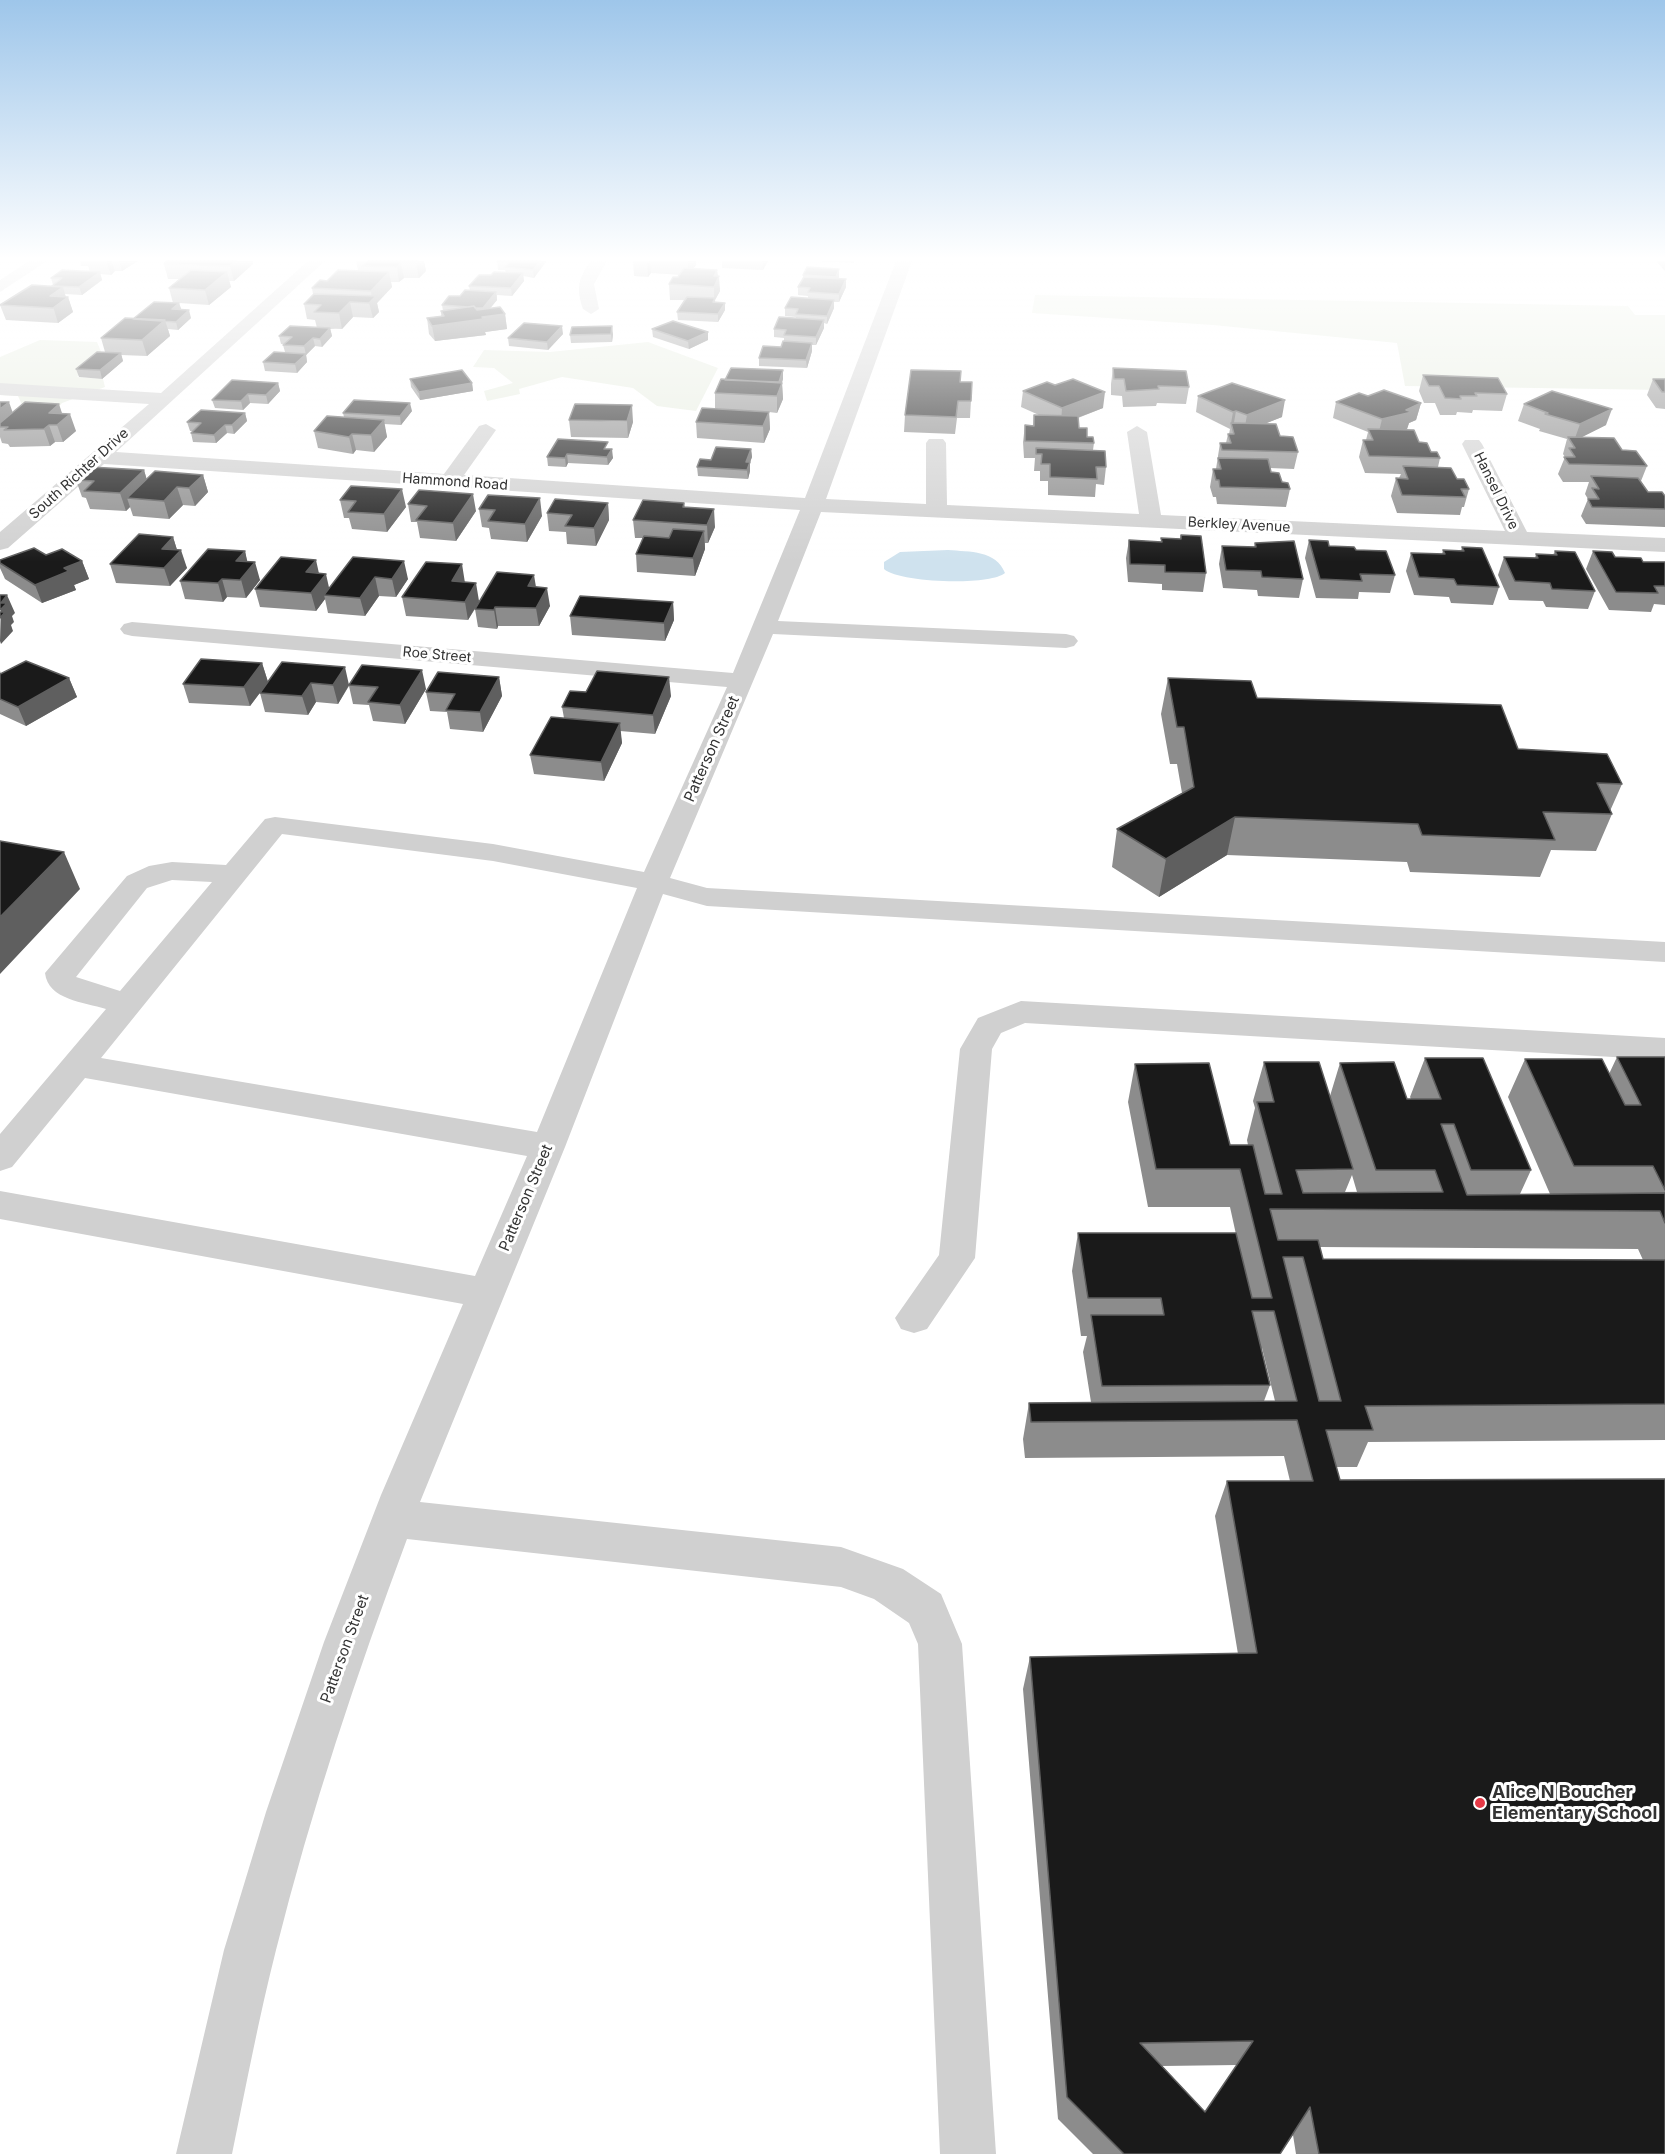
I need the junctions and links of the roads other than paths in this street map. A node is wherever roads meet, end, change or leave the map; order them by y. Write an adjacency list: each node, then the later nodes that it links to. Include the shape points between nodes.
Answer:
1 (207, 362): 4 (street, South Richter Drive)
2 (867, 362): 11 (street, Patterson Street)
3 (0, 389): 4 (street)
4 (166, 399): 9 (street, South Richter Drive)
5 (486, 430): 10 (street)
6 (1137, 432): 13 (street)
7 (936, 443): 12 (street)
8 (1472, 444): 14 (street, Hansel Drive)
9 (96, 457): 10 (street, Hammond Road); 15 (street, South Richter Drive)
10 (449, 482): 11 (street, Hammond Road)
11 (813, 505): 12 (street, Berkley Avenue); 17 (street, Patterson Street)
12 (938, 511): 13 (street, Berkley Avenue)
13 (1151, 521): 14 (street, Berkley Avenue)
14 (1519, 538): 16 (street, Berkley Avenue)
15 (0, 543)
16 (1665, 545)
17 (764, 627): 19 (street); 20 (street, Patterson Street)
18 (132, 629): 20 (street, Roe Street)
19 (1066, 641)
20 (742, 681): 22 (street, Patterson Street)
21 (234, 875): 22 (street, via 275,825 532,858); 24 (street); 24 (street, via 169,870 149,874 137,882 60,973 61,981 70,988)
22 (654, 881): 23 (street, via 707,897); 27 (street, Patterson Street)
23 (1665, 952)
24 (127, 1004): 26 (street)
25 (1665, 1049): 31 (street, via 1021,1012 989,1026 975,1049 957,1258)
26 (77, 1065): 27 (street); 28 (street)
27 (548, 1147): 30 (street, Patterson Street)
28 (0, 1158)
29 (0, 1205): 30 (street)
30 (487, 1293): 32 (street, Patterson Street)
31 (914, 1318)
32 (394, 1518): 33 (street, Patterson Street, via 346,1642 290,1812 250,1950); 34 (street, via 841,1567 888,1583 925,1609 940,1644)
33 (204, 2154)
34 (968, 2154)

